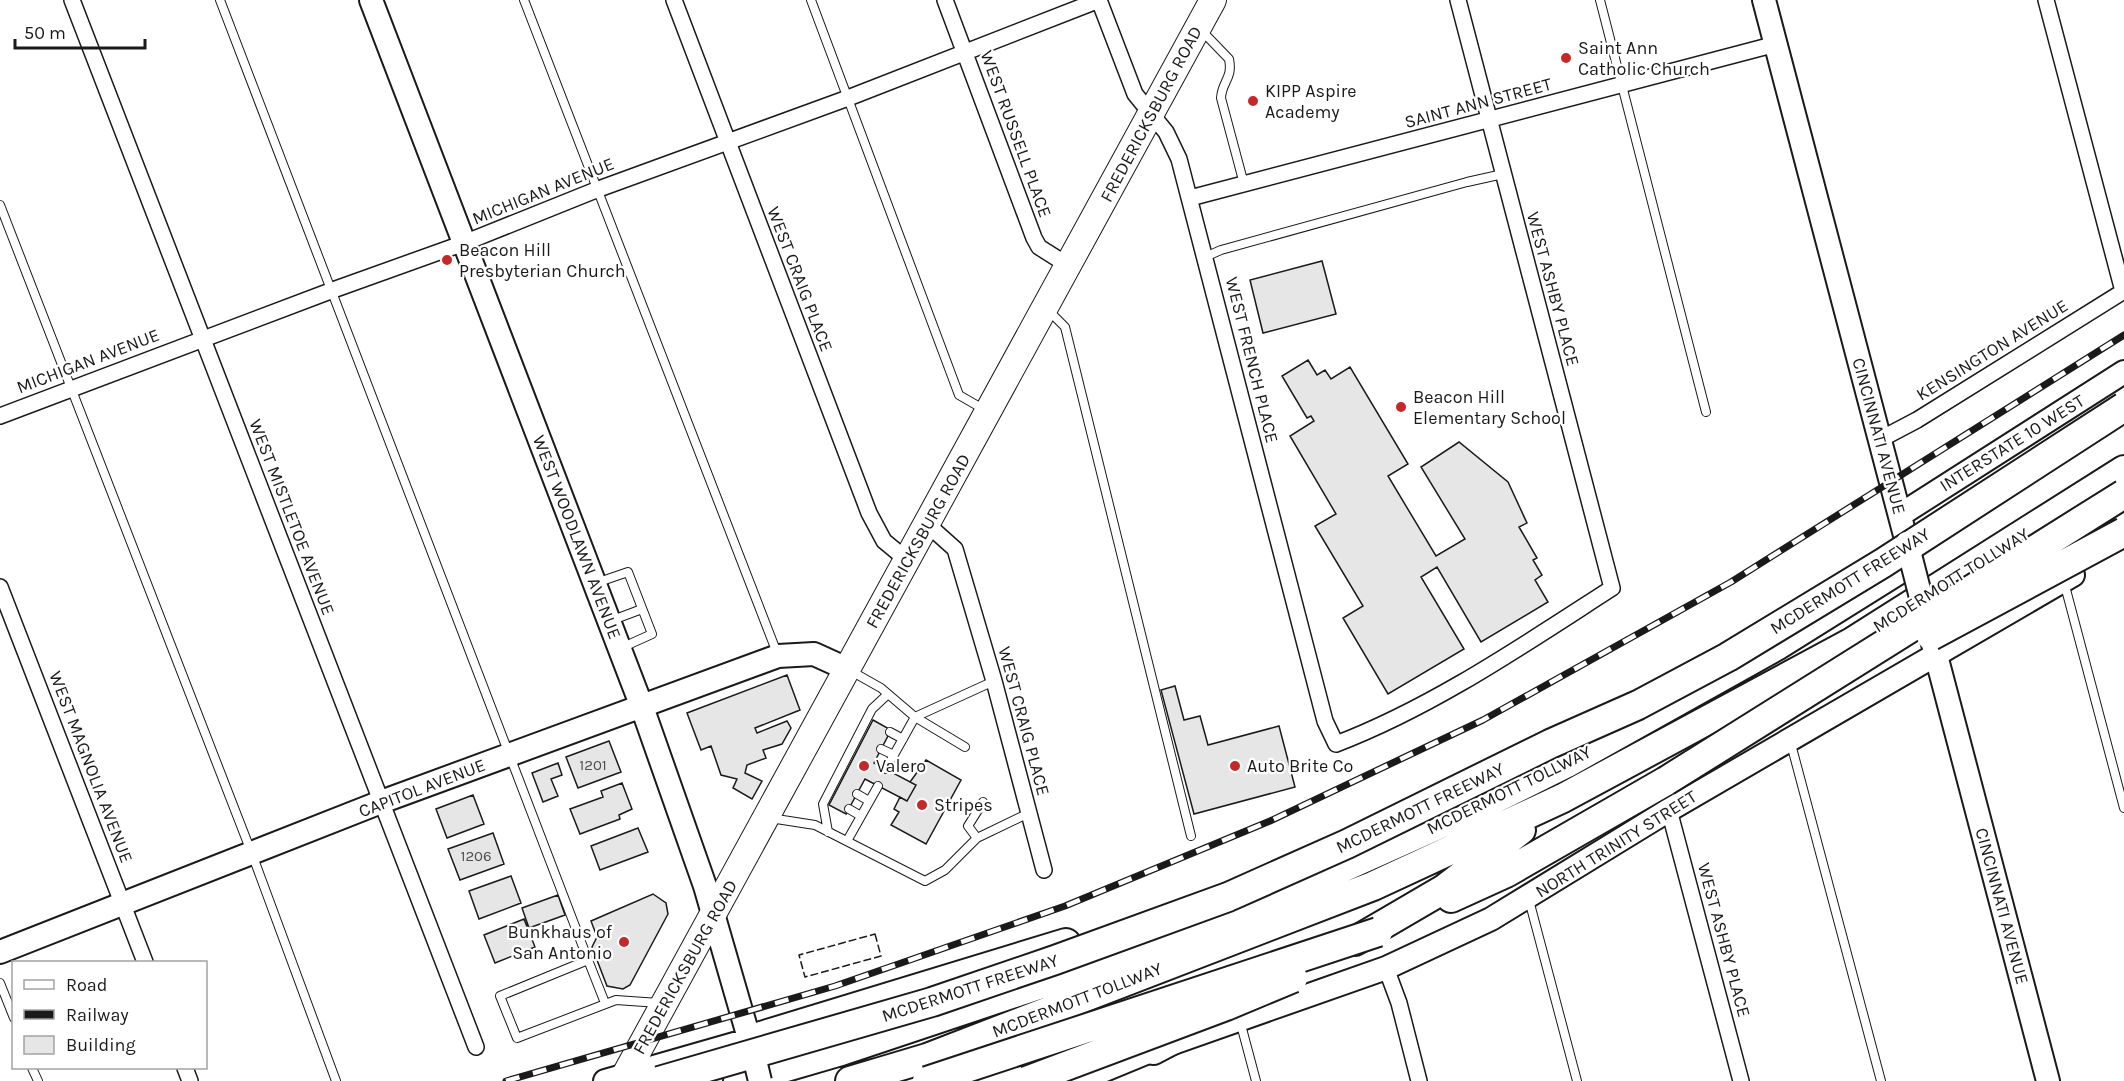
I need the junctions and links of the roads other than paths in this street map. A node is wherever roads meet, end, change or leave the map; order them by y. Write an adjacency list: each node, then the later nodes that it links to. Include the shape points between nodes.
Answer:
1 (72, 0): 33 (street, WEST MISTLETOE AVENUE)
2 (220, 0): 30 (lane)
3 (372, 0): 27 (street, WEST WOODLAWN AVENUE)
4 (524, 0): 24 (lane)
5 (674, 0): 21 (street, WEST CRAIG PLACE)
6 (811, 0): 18 (lane)
7 (945, 0): 16 (street, WEST RUSSELL PLACE)
8 (1099, 0): 16 (street, MICHIGAN AVENUE); 19 (street, WEST FRENCH PLACE, via 1135,94)
9 (1213, 0): 14 (main road, FREDERICKSBURG ROAD)
10 (1458, 0): 20 (street, WEST ASHBY PLACE)
11 (1600, 0): 17 (lane)
12 (1764, 0): 15 (street, CINCINNATI AVENUE)
13 (2046, 0): 31 (street)
14 (1198, 28): 19 (main road, FREDERICKSBURG ROAD); 23 (lane, via 1229,59 1230,77 1221,98)
15 (1776, 44): 17 (street, SAINT ANN STREET); 41 (street, CINCINNATI AVENUE)
16 (965, 53): 18 (street, MICHIGAN AVENUE); 29 (street, WEST RUSSELL PLACE, via 1034,238 1039,247)
17 (1623, 84): 20 (street, SAINT ANN STREET); 38 (lane)
18 (848, 98): 21 (street, MICHIGAN AVENUE); 37 (lane, via 959,395)
19 (1151, 114): 25 (street, WEST FRENCH PLACE, via 1171,140); 29 (main road, FREDERICKSBURG ROAD)
20 (1489, 120): 22 (street, WEST ASHBY PLACE); 23 (street, SAINT ANN STREET)
21 (727, 142): 24 (street, MICHIGAN AVENUE); 48 (street, WEST CRAIG PLACE, via 869,513 884,541)
22 (1503, 174): 28 (lane, via 1243,243); 65 (street, WEST ASHBY PLACE, via 1612,588 1495,661 1374,729)
23 (1244, 184): 25 (street, SAINT ANN STREET)
24 (596, 190): 27 (street, MICHIGAN AVENUE); 56 (lane)
25 (1190, 198): 28 (street, WEST FRENCH PLACE)
26 (0, 205): 35 (lane)
27 (464, 243): 30 (street, MICHIGAN AVENUE); 50 (street, WEST WOODLAWN AVENUE)
28 (1205, 257): 65 (street, WEST FRENCH PLACE, via 1325,721)
29 (1069, 266): 32 (main road, FREDERICKSBURG ROAD)
30 (333, 290): 33 (street, MICHIGAN AVENUE); 68 (lane)
31 (2123, 291): 41 (street, KENSINGTON AVENUE)
32 (1046, 308): 37 (main road, FREDERICKSBURG ROAD); 86 (lane, via 1065,327)
33 (202, 339): 35 (street, MICHIGAN AVENUE); 76 (street, WEST MISTLETOE AVENUE)
34 (2124, 372): 44 (street, INTERSTATE 10 WEST)
35 (70, 389): 39 (street, MICHIGAN AVENUE); 89 (lane)
36 (2124, 407): 110 (highway, MCDERMOTT FREEWAY, bridge, via 1883,563 1728,657 1638,705 1347,844 1228,897 1055,960 932,1002)
37 (988, 412): 45 (main road, FREDERICKSBURG ROAD)
38 (1706, 412)
39 (0, 416)
40 (2124, 423): 78 (highway, MCDERMOTT TOLLWAY, via 1778,645 1624,733)
41 (1879, 440): 44 (street, CINCINNATI AVENUE)
42 (2124, 470): 74 (highway, MCDERMOTT TOLLWAY, via 1852,642)
43 (2124, 494): 71 (highway, bridge)
44 (1899, 515): 55 (street, CINCINNATI AVENUE, bridge)
45 (927, 524): 48 (main road, FREDERICKSBURG ROAD); 58 (street, WEST CRAIG PLACE, via 955,549)
46 (2124, 532): 71 (highway, bridge)
47 (2124, 545): 49 (street, NORTH TRINITY STREET)
48 (907, 560): 57 (main road, FREDERICKSBURG ROAD)
49 (2063, 580): 55 (street, NORTH TRINITY STREET); 79 (lane)
50 (594, 583): 52 (lane, via 627,572); 53 (street, WEST WOODLAWN AVENUE)
51 (0, 586): 92 (street, WEST MAGNOLIA AVENUE)
52 (642, 609): 53 (lane); 54 (lane, via 651,635)
53 (609, 621): 54 (street, WEST WOODLAWN AVENUE)
54 (620, 649): 60 (street, WEST WOODLAWN AVENUE)
55 (1935, 654): 64 (street, NORTH TRINITY STREET); 121 (street, CINCINNATI AVENUE)
56 (778, 656): 57 (street, CAPITOL AVENUE, via 814,654); 60 (street, CAPITOL AVENUE)
57 (848, 669): 59 (lane); 84 (main road, FREDERICKSBURG ROAD)
58 (994, 681): 61 (lane); 82 (street, WEST CRAIG PLACE)
59 (888, 694): 61 (lane); 85 (lane, via 872,709 861,738 823,804)
60 (642, 707): 68 (street, CAPITOL AVENUE); 93 (street, WEST WOODLAWN AVENUE)
61 (915, 717): 63 (lane); 66 (lane)
62 (890, 732): 63 (lane)
63 (903, 739): 69 (lane)
64 (1789, 739): 81 (street, NORTH TRINITY STREET); 120 (lane)
65 (1336, 744)
66 (965, 747)
67 (881, 748): 69 (lane)
68 (510, 754): 76 (street, CAPITOL AVENUE); 96 (lane)
69 (894, 755): 70 (lane)
70 (886, 769)
71 (1666, 781): 94 (highway, via 1506,873)
72 (878, 786): 75 (lane)
73 (857, 794): 75 (lane)
74 (1563, 798): 106 (highway, via 1444,888 1305,970); 113 (highway, MCDERMOTT TOLLWAY, via 1373,886 927,1058)
75 (869, 801): 83 (lane)
76 (381, 802): 89 (street, CAPITOL AVENUE); 105 (street, WEST MISTLETOE AVENUE)
77 (983, 802): 87 (lane, via 968,826)
78 (1478, 807): 104 (highway, via 1223,896); 111 (highway, MCDERMOTT TOLLWAY, via 1170,941 841,1051)
79 (2124, 808)
80 (849, 809): 83 (lane)
81 (1669, 810): 91 (street, NORTH TRINITY STREET); 119 (street, WEST ASHBY PLACE)
82 (1029, 813): 87 (lane); 90 (street, WEST CRAIG PLACE)
83 (861, 816): 88 (lane)
84 (767, 817): 85 (lane, via 815,825); 93 (main road, FREDERICKSBURG ROAD)
85 (828, 832): 88 (lane)
86 (1191, 836)
87 (977, 838): 88 (lane, via 945,870 925,881)
88 (847, 841)
89 (252, 854): 92 (street, CAPITOL AVENUE); 109 (lane)
90 (1044, 870)
91 (1528, 898): 98 (street, NORTH TRINITY STREET); 118 (lane)
92 (124, 906): 95 (street, CAPITOL AVENUE); 97 (street, WEST MAGNOLIA AVENUE)
93 (714, 915): 101 (main road, FREDERICKSBURG ROAD); 104 (street, WEST WOODLAWN AVENUE)
94 (1378, 932): 114 (highway, bridge); 115 (highway, bridge, via 1303,974)
95 (0, 952)
96 (588, 960): 100 (lane); 100 (lane, via 500,996 517,1038)
97 (144, 961)
98 (1386, 968): 103 (street, NORTH TRINITY STREET); 117 (street)
99 (0, 983): 102 (lane)
100 (605, 1003): 101 (lane)
101 (667, 1003): 107 (main road, FREDERICKSBURG ROAD)
102 (12, 1013)
103 (1239, 1020): 106 (street, NORTH TRINITY STREET); 116 (lane)
104 (750, 1046): 107 (street); 112 (street, WEST WOODLAWN AVENUE, bridge)
105 (476, 1047)
106 (1153, 1050): 108 (street, NORTH TRINITY STREET)
107 (618, 1079)
108 (1092, 1079)
109 (336, 1081)
110 (658, 1081)
111 (738, 1081)
112 (760, 1081)
113 (850, 1081)
114 (927, 1081)
115 (1026, 1081)
116 (1256, 1081)
117 (1419, 1081)
118 (1577, 1081)
119 (1741, 1081)
120 (1881, 1081)
121 (2048, 1081)

